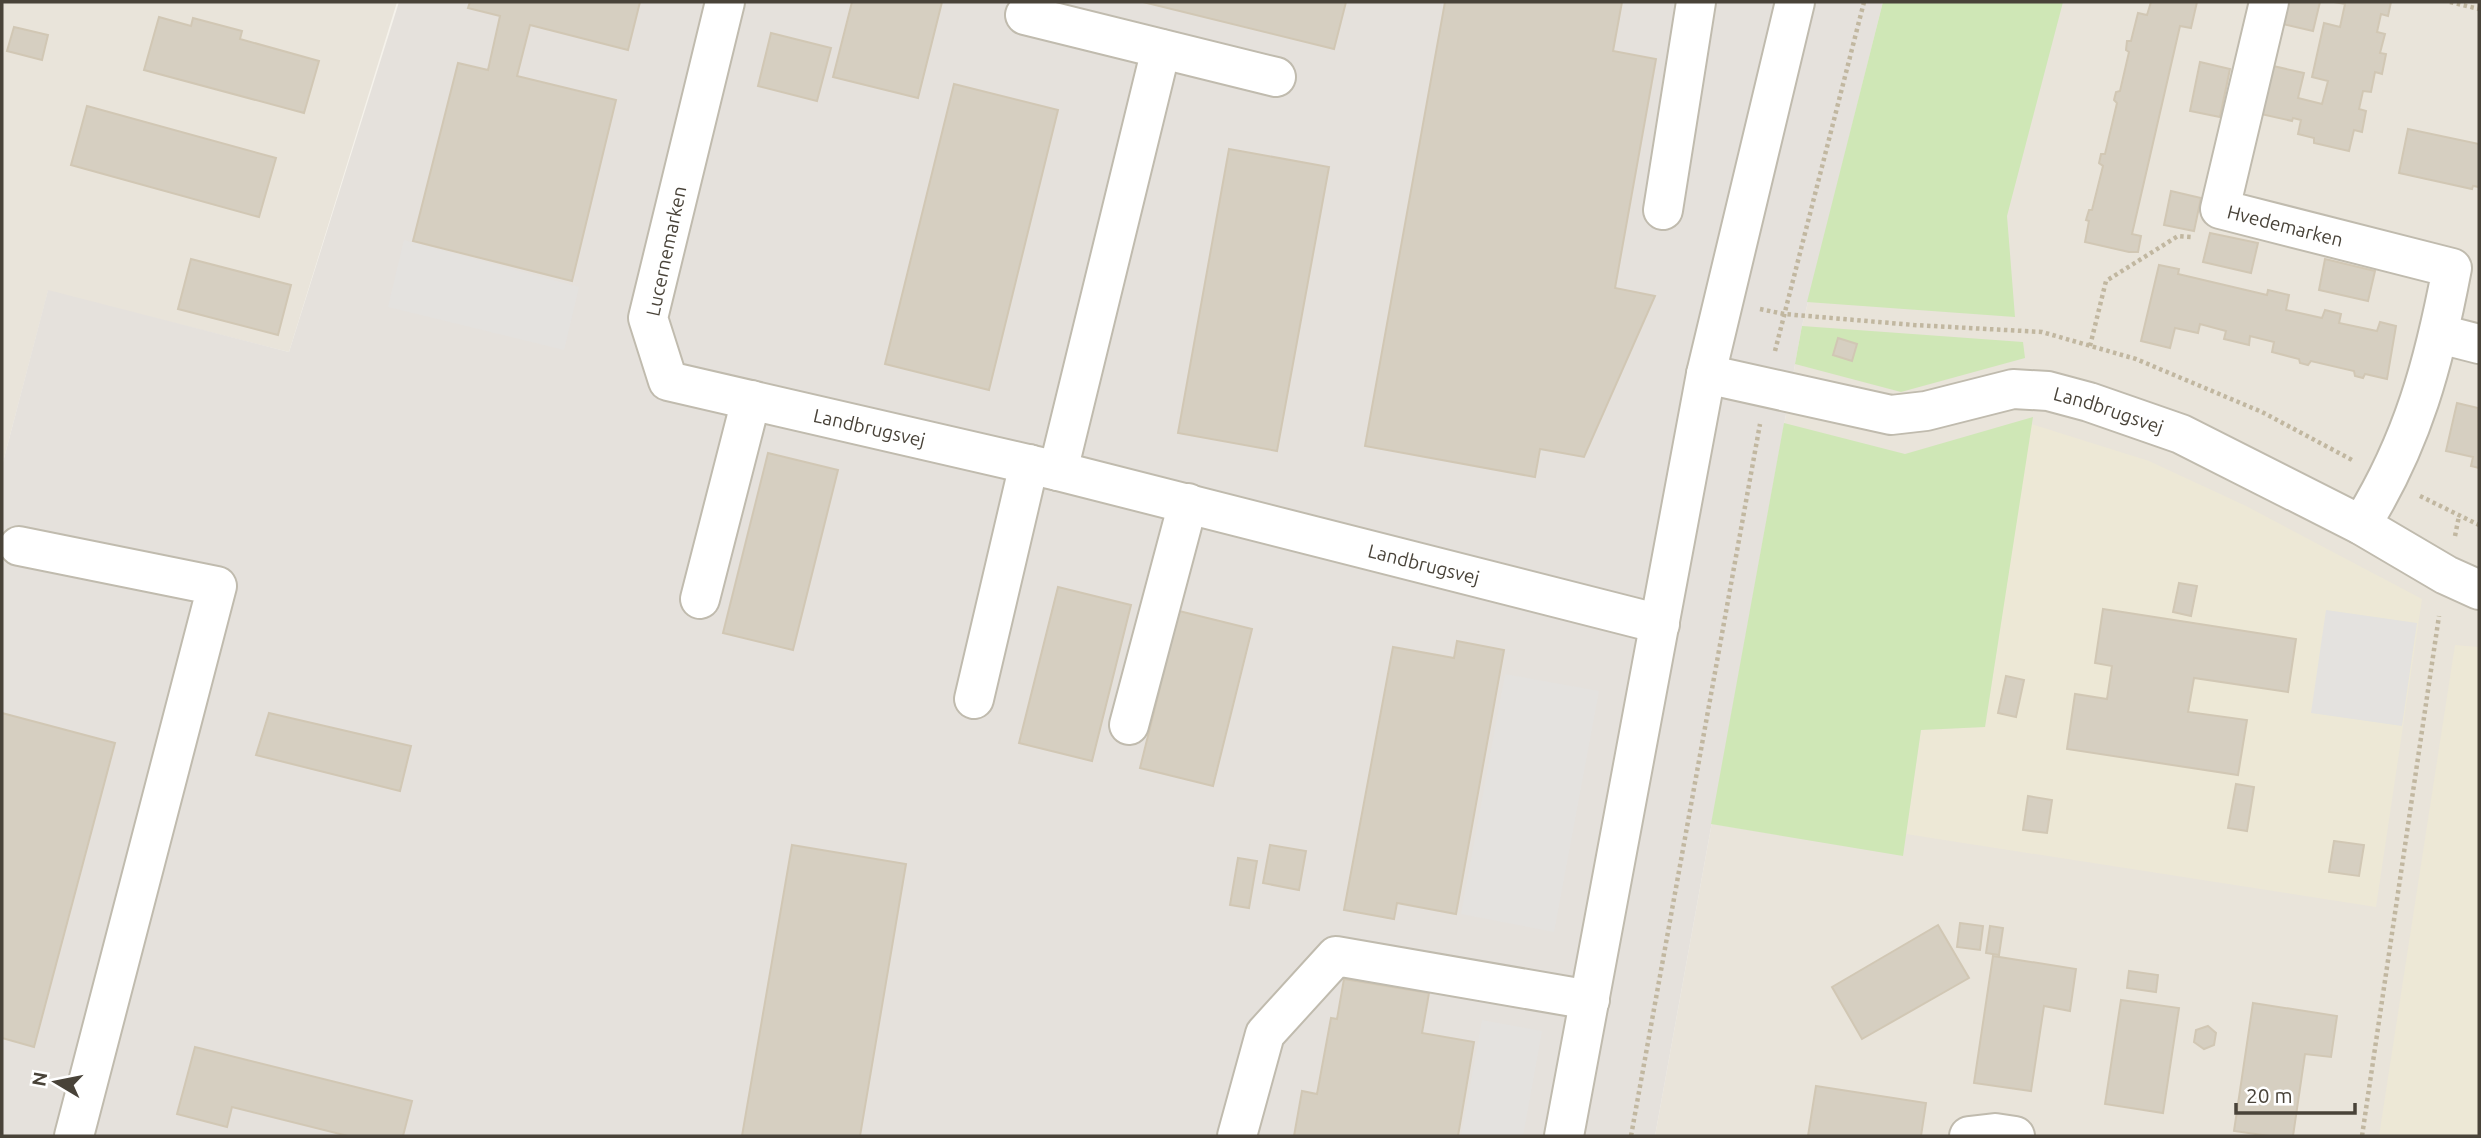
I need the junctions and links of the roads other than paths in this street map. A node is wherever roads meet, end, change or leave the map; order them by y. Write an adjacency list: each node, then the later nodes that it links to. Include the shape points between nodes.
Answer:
1 (725, 2): 12 (street, Lucernemarken, via 648,318 668,381)
2 (1696, 2): 8 (street)
3 (1795, 2): 11 (street)
4 (2269, 2): 9 (street, Hvedemarken, via 2220,209 2452,268)
5 (1025, 15): 6 (street)
6 (1161, 49): 7 (street); 13 (street)
7 (1276, 77)
8 (1663, 210)
9 (2440, 334): 10 (street); 15 (street, Hvedemarken, via 2417,412 2389,479)
10 (2479, 344)
11 (1706, 374): 15 (street, Landbrugsvej, via 1891,415 2012,389 2048,391 2181,434); 19 (street)
12 (751, 400): 13 (street, Landbrugsvej); 18 (street)
13 (1044, 467): 14 (street, Landbrugsvej); 20 (street)
14 (1188, 503): 19 (street, Landbrugsvej); 21 (street)
15 (2361, 525): 17 (street, Landbrugsvej)
16 (19, 547): 23 (street, via 217,586)
17 (2462, 582)
18 (699, 599)
19 (1660, 624): 22 (street)
20 (974, 699)
21 (1129, 725)
22 (1590, 1000): 24 (street, via 1336,956 1265,1034); 25 (street)
23 (74, 1136)
24 (1237, 1136)
25 (1564, 1136)
26 (1969, 1136): 27 (street)
27 (2015, 1136)

